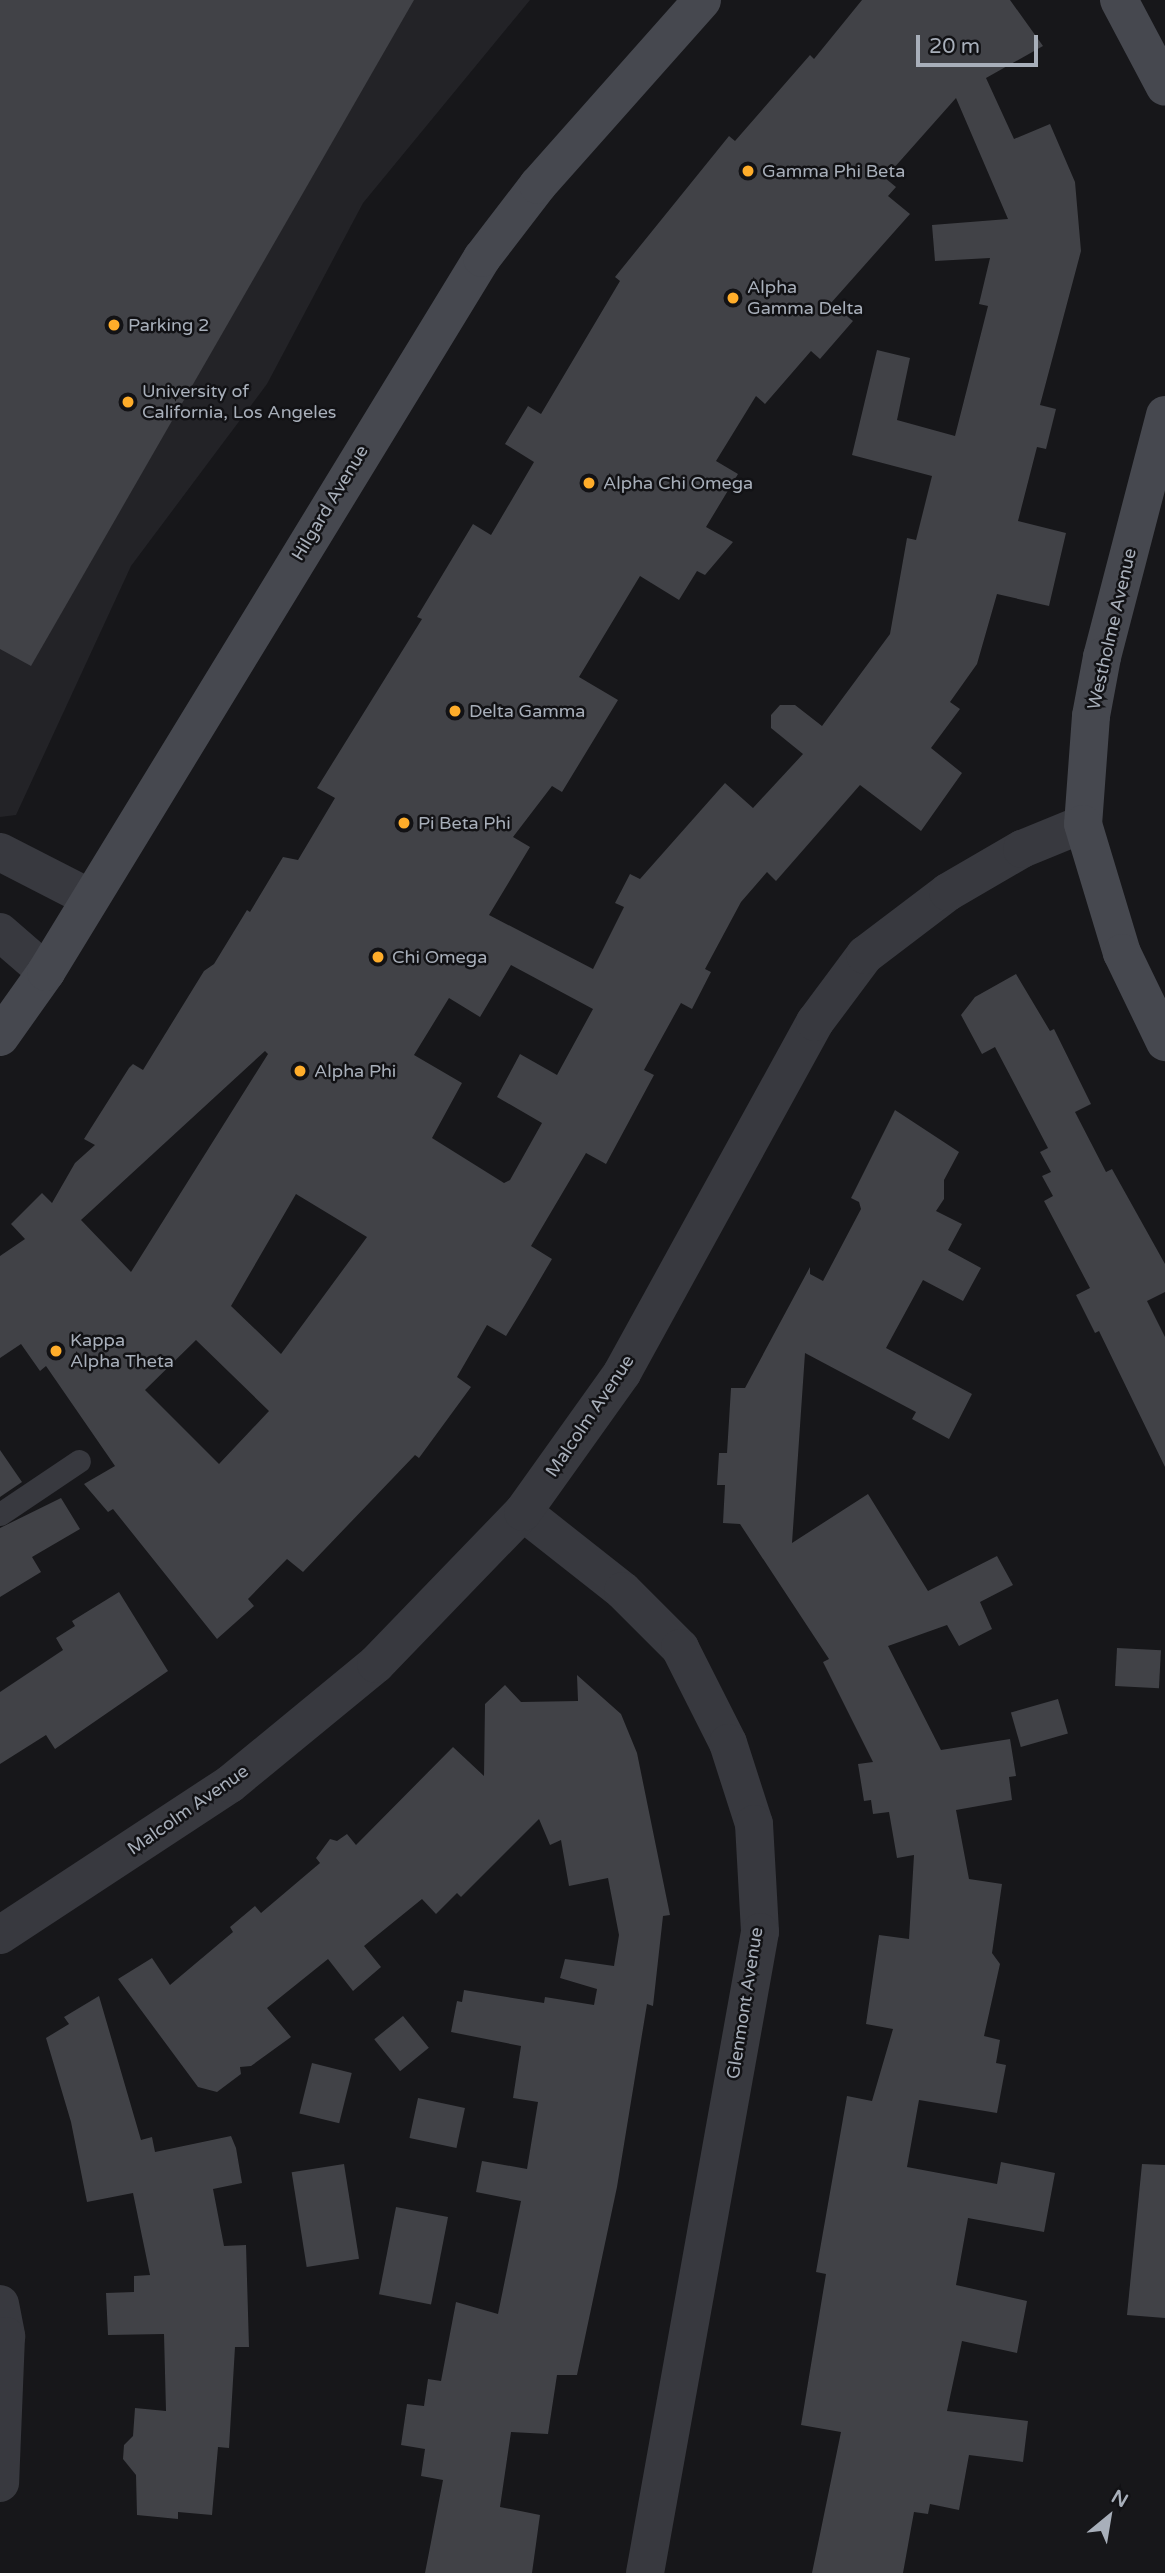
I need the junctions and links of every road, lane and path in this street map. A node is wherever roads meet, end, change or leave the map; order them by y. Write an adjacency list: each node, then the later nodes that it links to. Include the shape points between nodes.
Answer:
1 (702, 0): 7 (street, Hilgard Avenue, via 538,185 482,258)
2 (1119, 0): 3 (street)
3 (1165, 87)
4 (1165, 415): 5 (street, Westholme Avenue, via 1101,657 1091,716)
5 (1083, 824): 11 (street, Westholme Avenue, via 1122,953); 13 (street, Malcolm Avenue, via 1023,849 948,892 865,955 815,1022 622,1373)
6 (0, 852): 7 (street)
7 (90, 898): 9 (street, Hilgard Avenue)
8 (0, 932): 9 (street)
9 (46, 972): 10 (street, Hilgard Avenue)
10 (0, 1037)
11 (1165, 1042)
12 (79, 1461): 14 (lane)
13 (523, 1512): 15 (street, Malcolm Avenue, via 376,1664 230,1784); 18 (street, Glenmont Avenue, via 624,1591 680,1647 728,1743 754,1824 760,1932)
14 (0, 1514)
15 (0, 1935)
16 (0, 2304): 17 (street, via 6,2336)
17 (0, 2483)
18 (645, 2573)

